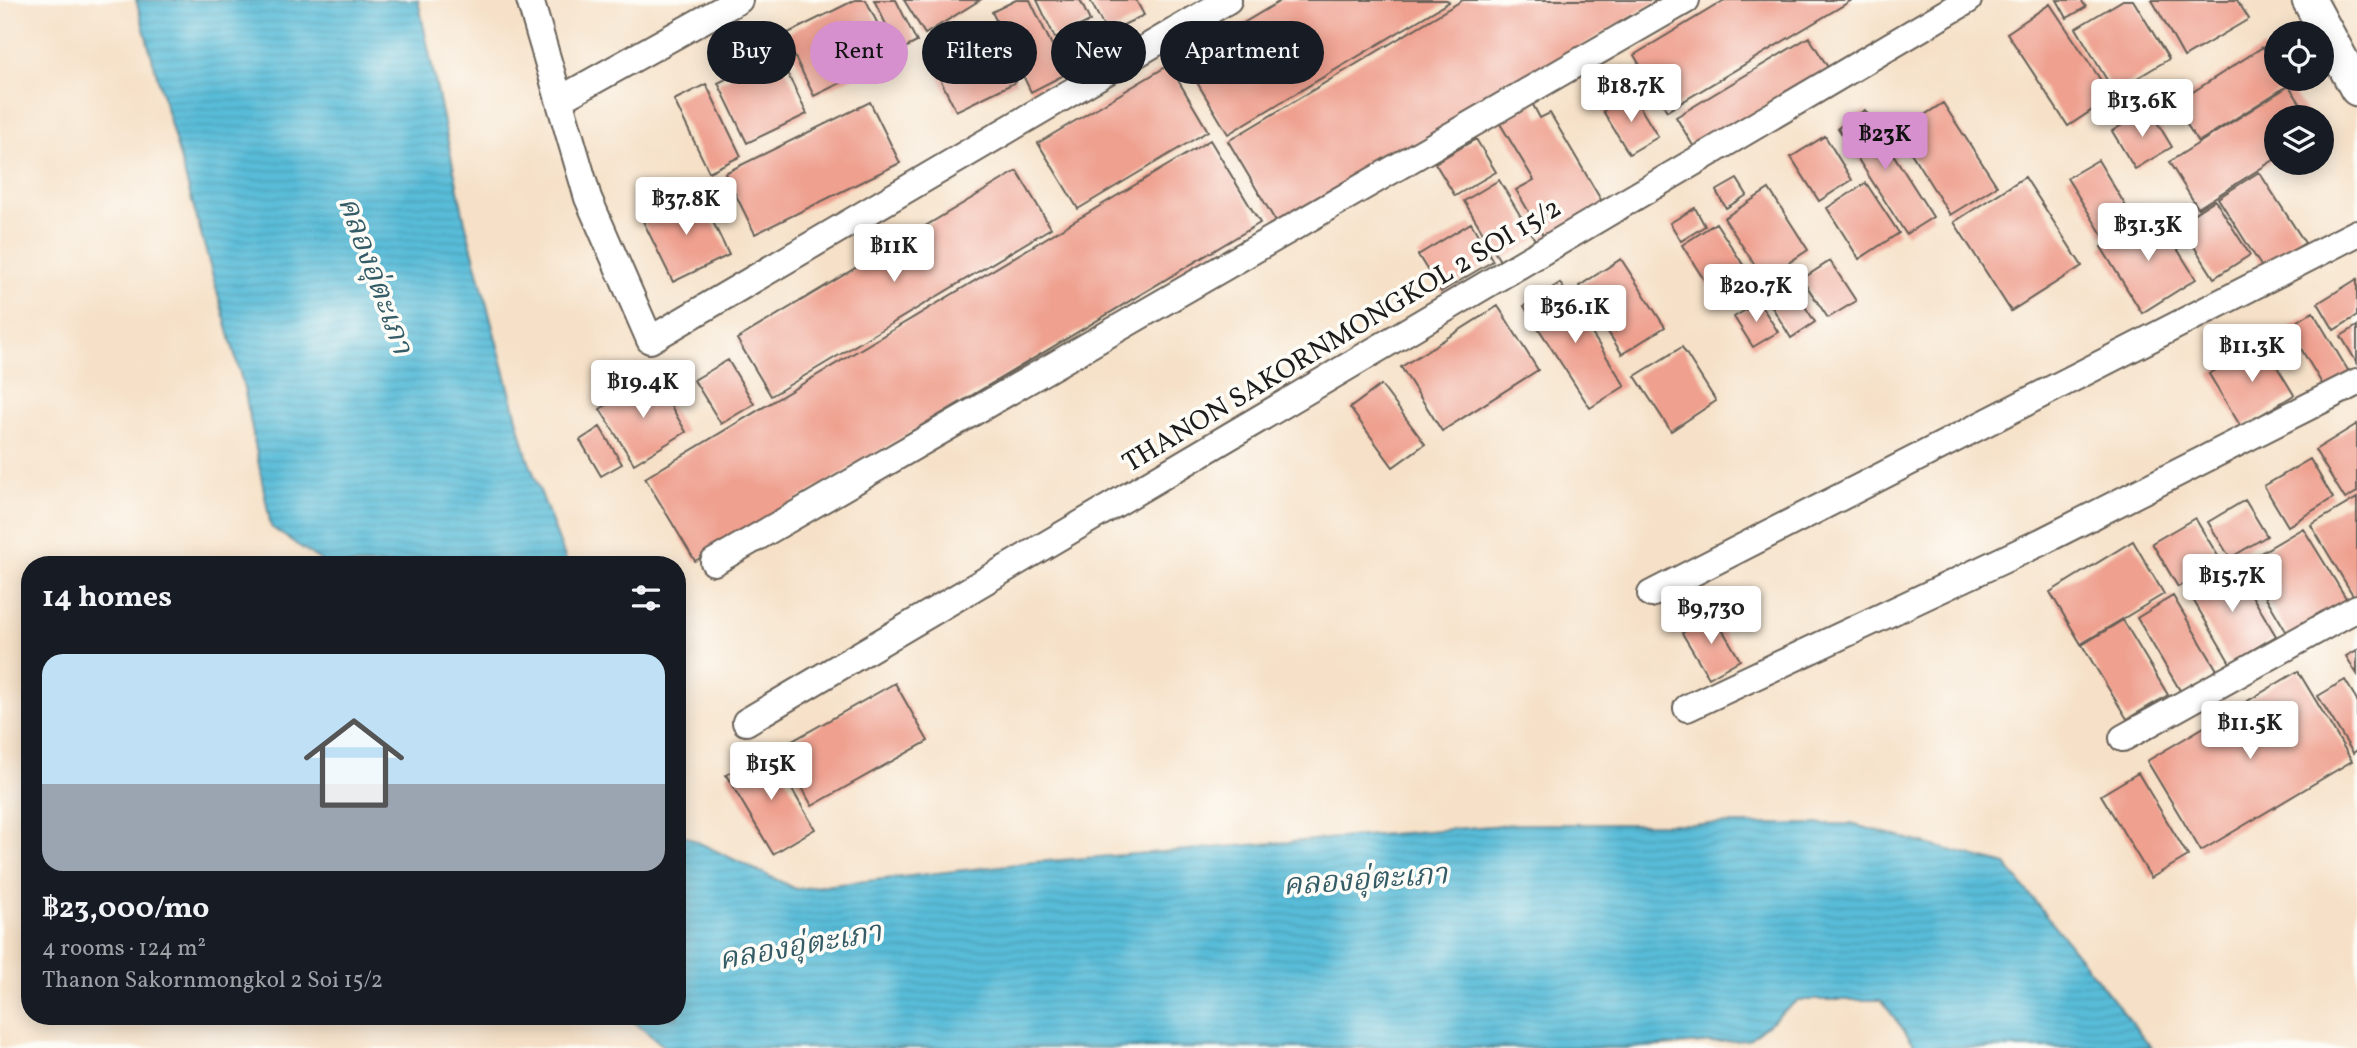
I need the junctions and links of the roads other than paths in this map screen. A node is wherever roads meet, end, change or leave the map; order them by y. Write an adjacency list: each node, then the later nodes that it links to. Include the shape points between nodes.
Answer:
1 (530, 0): 8 (street)
2 (739, 0): 8 (street)
3 (1228, 0): 8 (street, via 650,340 588,198)
4 (1686, 0): 11 (street)
5 (1968, 0): 15 (street, THANON SAKORNMONGKOL 2 SOI 15/2)
6 (2309, 0): 7 (street)
7 (2357, 89)
8 (559, 100)
9 (2357, 233): 12 (street)
10 (2357, 382): 14 (street, via 2041,542)
11 (714, 562)
12 (1651, 594)
13 (2357, 608): 16 (street)
14 (1688, 708)
15 (746, 722)
16 (2123, 738)

